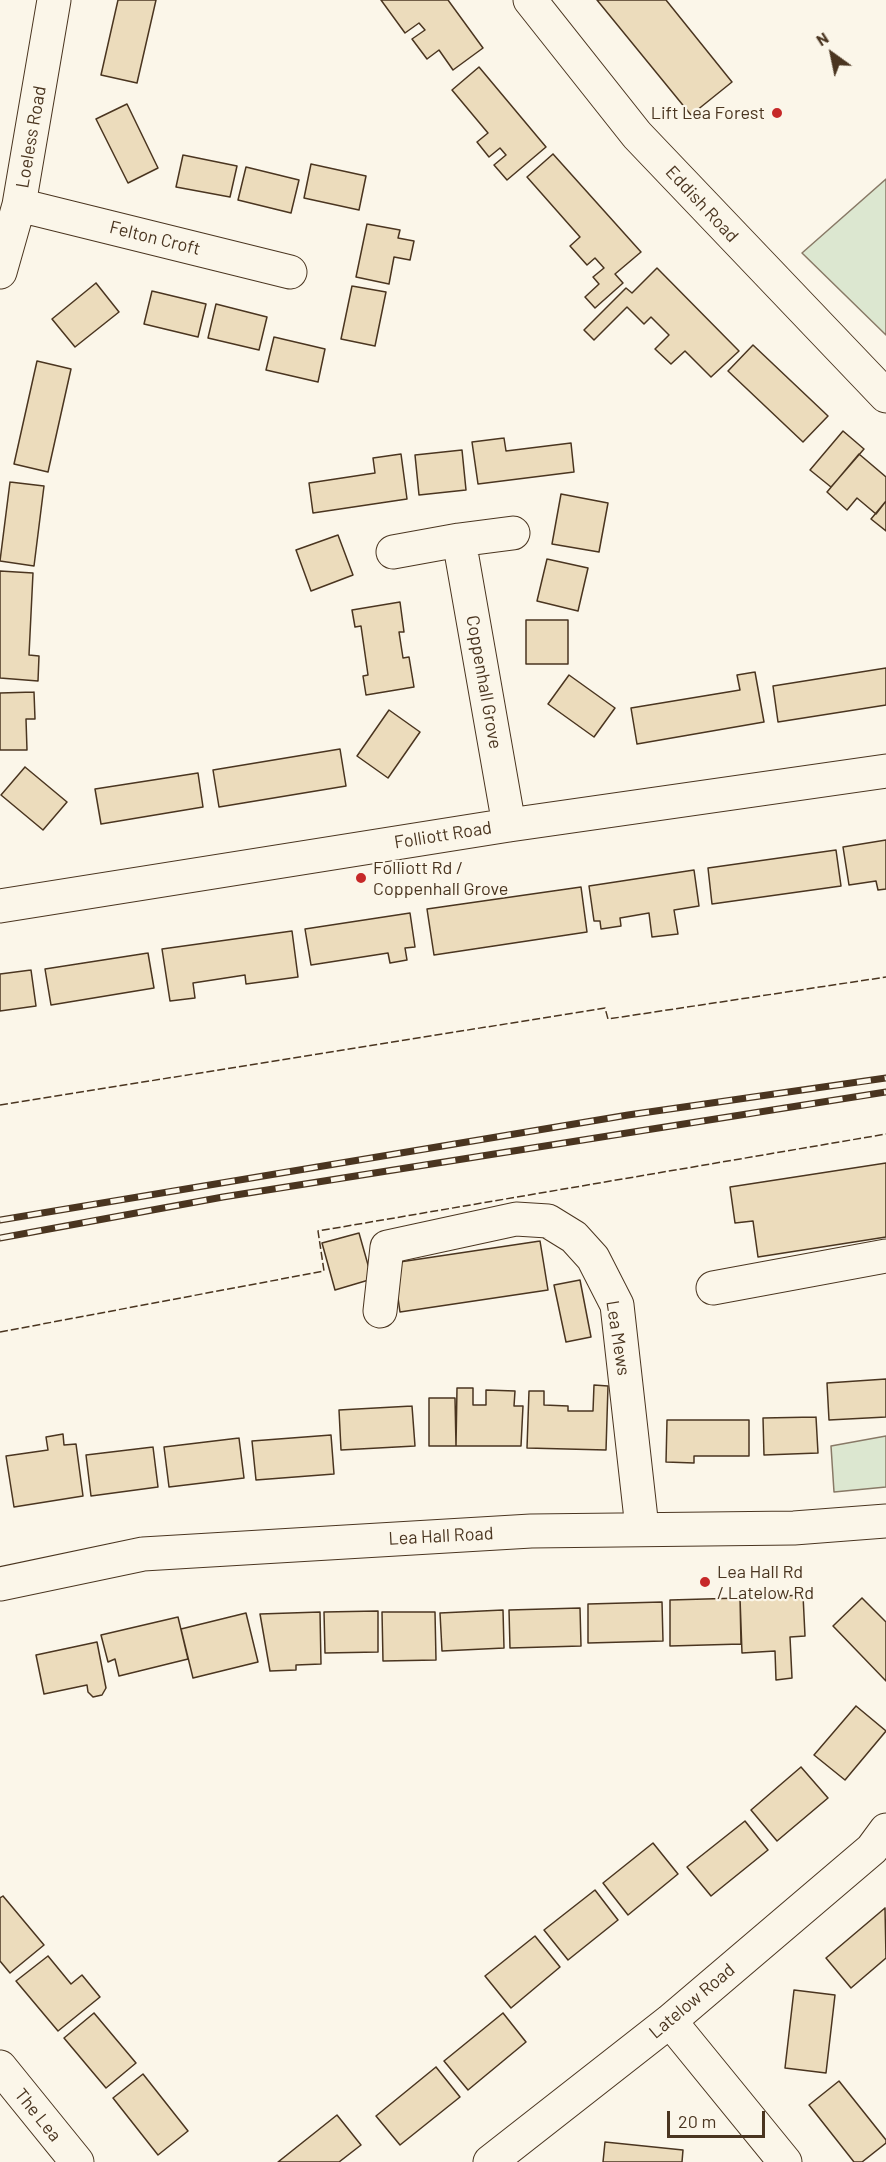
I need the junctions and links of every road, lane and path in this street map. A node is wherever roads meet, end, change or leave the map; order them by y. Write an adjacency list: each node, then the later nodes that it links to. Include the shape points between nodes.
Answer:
1 (54, 0): 3 (street, Loeless Road)
2 (530, 0): 6 (street, Eddish Road, via 637,135)
3 (19, 205): 4 (street, Loeless Road); 5 (street, Felton Croft)
4 (0, 272)
5 (290, 272)
6 (886, 396)
7 (513, 533): 8 (street)
8 (459, 540): 9 (street); 11 (street, Coppenhall Grove)
9 (393, 552)
10 (886, 771): 11 (street, Folliott Road)
11 (509, 825): 12 (street, Folliott Road)
12 (0, 906)
13 (886, 1256): 14 (street)
14 (713, 1288)
15 (380, 1311): 17 (street, Lea Mews, via 387,1247 516,1218 548,1221 574,1237 593,1257 617,1305)
16 (886, 1521): 17 (street, Lea Hall Road, via 794,1528)
17 (642, 1528): 18 (street, Lea Hall Road, via 143,1554)
18 (0, 1584)
19 (886, 1830): 20 (street, Latelow Road, via 872,1849)
20 (670, 2020): 23 (street, Latelow Road); 24 (street)
21 (0, 2067): 22 (street, The Lea)
22 (77, 2162)
23 (490, 2162)
24 (785, 2162)

